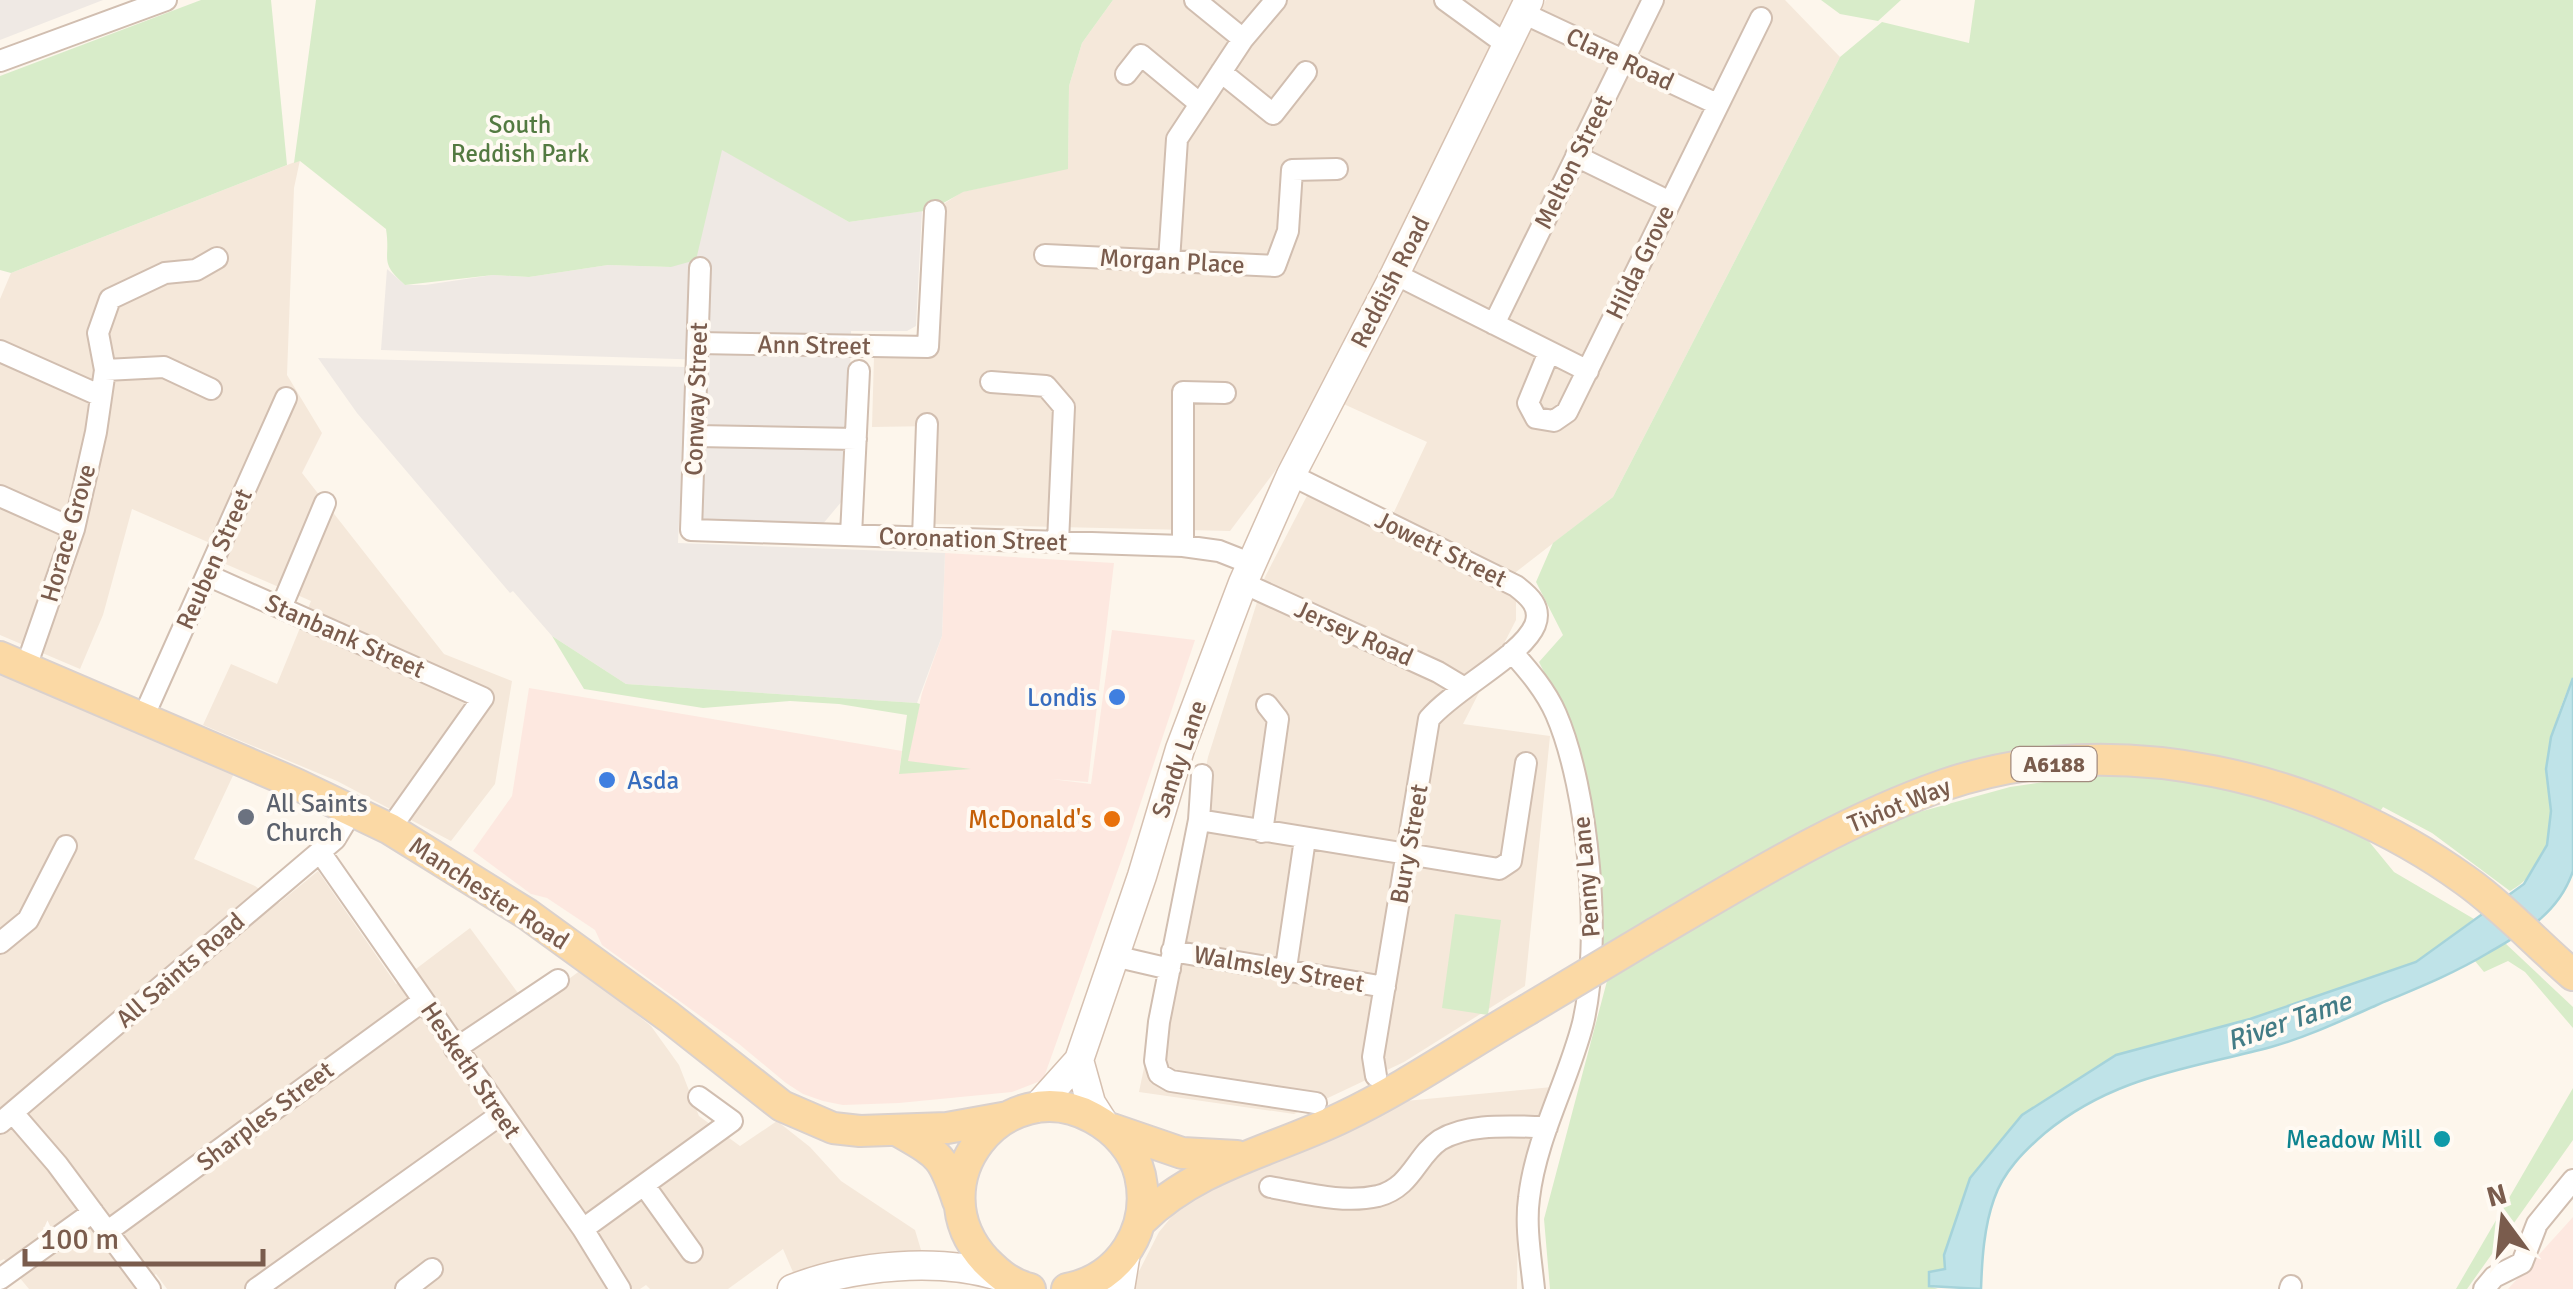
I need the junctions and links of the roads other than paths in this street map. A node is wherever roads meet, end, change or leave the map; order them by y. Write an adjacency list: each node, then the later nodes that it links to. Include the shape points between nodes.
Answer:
1 (166, 0): 7 (street)
2 (1196, 0): 9 (street)
3 (1276, 0): 9 (street)
4 (1445, 0): 10 (street)
5 (1653, 0): 11 (street, Melton Street)
6 (1526, 6): 10 (main road, Reddish Road); 11 (street, Clare Road)
7 (119, 9): 12 (street)
8 (1761, 18): 17 (street, Hilda Grove)
9 (1244, 39): 13 (street)
10 (1507, 45): 26 (main road, Reddish Road)
11 (1623, 60): 17 (street, Clare Road); 18 (street, Melton Street)
12 (0, 61)
13 (1222, 72): 14 (street, via 1273,114); 16 (street)
14 (1306, 72)
15 (1126, 74): 16 (street, via 1141,55)
16 (1198, 103): 24 (street, via 1177,139)
17 (1717, 104): 20 (street, Hilda Grove)
18 (1576, 156): 20 (street); 27 (street, Melton Street)
19 (1337, 169): 24 (street, Morgan Place, via 1292,170 1288,232 1275,266)
20 (1670, 202): 33 (street, Hilda Grove)
21 (935, 211): 28 (street, Ann Street, via 928,347)
22 (1045, 255): 24 (street, Morgan Place)
23 (217, 258): 31 (street, Horace Grove, via 110,299 98,333)
24 (1169, 261)
25 (700, 268): 28 (street, Conway Street)
26 (1395, 274): 27 (street); 42 (main road, Reddish Road)
27 (1494, 324): 30 (street)
28 (698, 343): 40 (street, Conway Street)
29 (0, 351): 37 (street)
30 (1549, 352): 33 (street); 33 (street, Hilda Grove, via 1528,402 1536,418 1554,421 1567,412)
31 (105, 370): 35 (street, via 164,367); 37 (street, Horace Grove)
32 (859, 371): 41 (street)
33 (1588, 371)
34 (990, 382): 49 (street, via 1046,386 1064,408)
35 (211, 390)
36 (1225, 393): 50 (street, via 1183,392)
37 (100, 396): 45 (street, Horace Grove)
38 (286, 398): 52 (street, Reuben Street)
39 (927, 424): 48 (street)
40 (697, 436): 41 (street); 46 (street, Conway Street)
41 (856, 439): 47 (street)
42 (1291, 475): 51 (main road, Reddish Road); 54 (street, Jowett Street, via 1530,597 1535,627)
43 (0, 496): 45 (street)
44 (325, 503): 53 (street)
45 (74, 529): 55 (street, Horace Grove)
46 (691, 530): 47 (street, Coronation Street)
47 (851, 535): 48 (street, Coronation Street)
48 (923, 538): 49 (street, Coronation Street)
49 (1058, 542): 50 (street, Coronation Street)
50 (1184, 546): 51 (street, Coronation Street, via 1219,551)
51 (1248, 574): 56 (street, Jersey Road); 70 (main road, Sandy Lane, via 1180,749)
52 (207, 575): 53 (street, Stanbank Street); 58 (street, Reuben Street)
53 (281, 608): 63 (street, Stanbank Street, via 483,698)
54 (1512, 652): 56 (street, Bury Street); 86 (street, Penny Lane, via 1544,692 1565,742 1582,817 1594,935 1584,1020)
55 (13, 662): 58 (main road, Manchester Road)
56 (1463, 687): 68 (street, Bury Street, via 1429,719)
57 (1267, 704): 64 (street, via 1278,719)
58 (142, 720): 61 (main road, Manchester Road)
59 (1526, 763): 68 (street, via 1510,861 1499,869)
60 (1202, 775): 62 (street, Sandy Lane)
61 (352, 811): 63 (main road, Manchester Road); 67 (street, All Saints Road)
62 (1200, 820): 64 (street); 71 (street, Sandy Lane)
63 (390, 829): 87 (main road, Manchester Road, via 527,914 782,1106 841,1130)
64 (1262, 832): 65 (street)
65 (1306, 839): 68 (street); 72 (street)
66 (66, 846): 69 (street, via 28,920)
67 (320, 852): 76 (street, Hesketh Street); 84 (street, All Saints Road)
68 (1408, 855): 75 (street, Bury Street)
69 (0, 943)
70 (1114, 956): 71 (street); 78 (main road, Sandy Lane)
71 (1171, 960): 72 (street, Walmsley Street); 81 (street, Sandy Lane, via 1158,1074)
72 (1286, 968): 75 (street, Walmsley Street)
73 (2573, 975): 88 (main road, Tiviot Way / A6188, bridge, via 2467,881 2324,802 2246,778 2165,764 2088,760 2012,768 1876,811 1343,1117)
74 (558, 980): 77 (street)
75 (1385, 987): 79 (street, Bury Street)
76 (423, 1001): 77 (street, Hesketh Street); 96 (street, Sharples Street)
77 (456, 1049): 83 (street, Hesketh Street)
78 (1079, 1060): 82 (main road, Sandy Lane); 85 (main road, via 1084,1085)
79 (1376, 1076)
80 (699, 1096): 90 (street, via 738,1126)
81 (1316, 1103)
82 (1022, 1113): 85 (main road, Manchester Road, via 1062,1108); 87 (main road, Manchester Road); 93 (main road, via 987,1132 971,1152)
83 (500, 1115): 95 (street, Hesketh Street); 103 (street)
84 (6, 1118): 92 (street)
85 (1108, 1126): 88 (main road, Tiviot Way / A6188, via 1182,1153); 94 (main road, via 1139,1170)
86 (1548, 1127): 91 (street, via 1460,1132 1438,1142 1409,1179 1382,1195 1349,1200); 109 (street, Penny Lane, via 1528,1199)
87 (900, 1132): 93 (main road, via 937,1153)
88 (1247, 1156): 94 (main road, Tiviot Way / A6188, via 1176,1191)
89 (2573, 1180): 110 (street, via 2537,1224 2522,1263)
90 (644, 1184): 95 (street); 97 (street)
91 (1270, 1188)
92 (93, 1212): 96 (street); 101 (street)
93 (960, 1212): 99 (main road, via 954,1239); 100 (main road, via 969,1242)
94 (1141, 1222): 98 (main road)
95 (582, 1229): 104 (street, Hesketh Street)
96 (108, 1231): 102 (street)
97 (692, 1252)
98 (1126, 1252): 107 (main road, via 1107,1272); 108 (main road)
99 (922, 1266): 100 (main road, via 969,1267); 105 (main road)
100 (1002, 1277): 106 (main road)
101 (0, 1280)
102 (150, 1289)
103 (256, 1289)
104 (620, 1289)
105 (792, 1289)
106 (1030, 1289)
107 (1067, 1289)
108 (1120, 1289)
109 (1534, 1289)
110 (2484, 1289)

